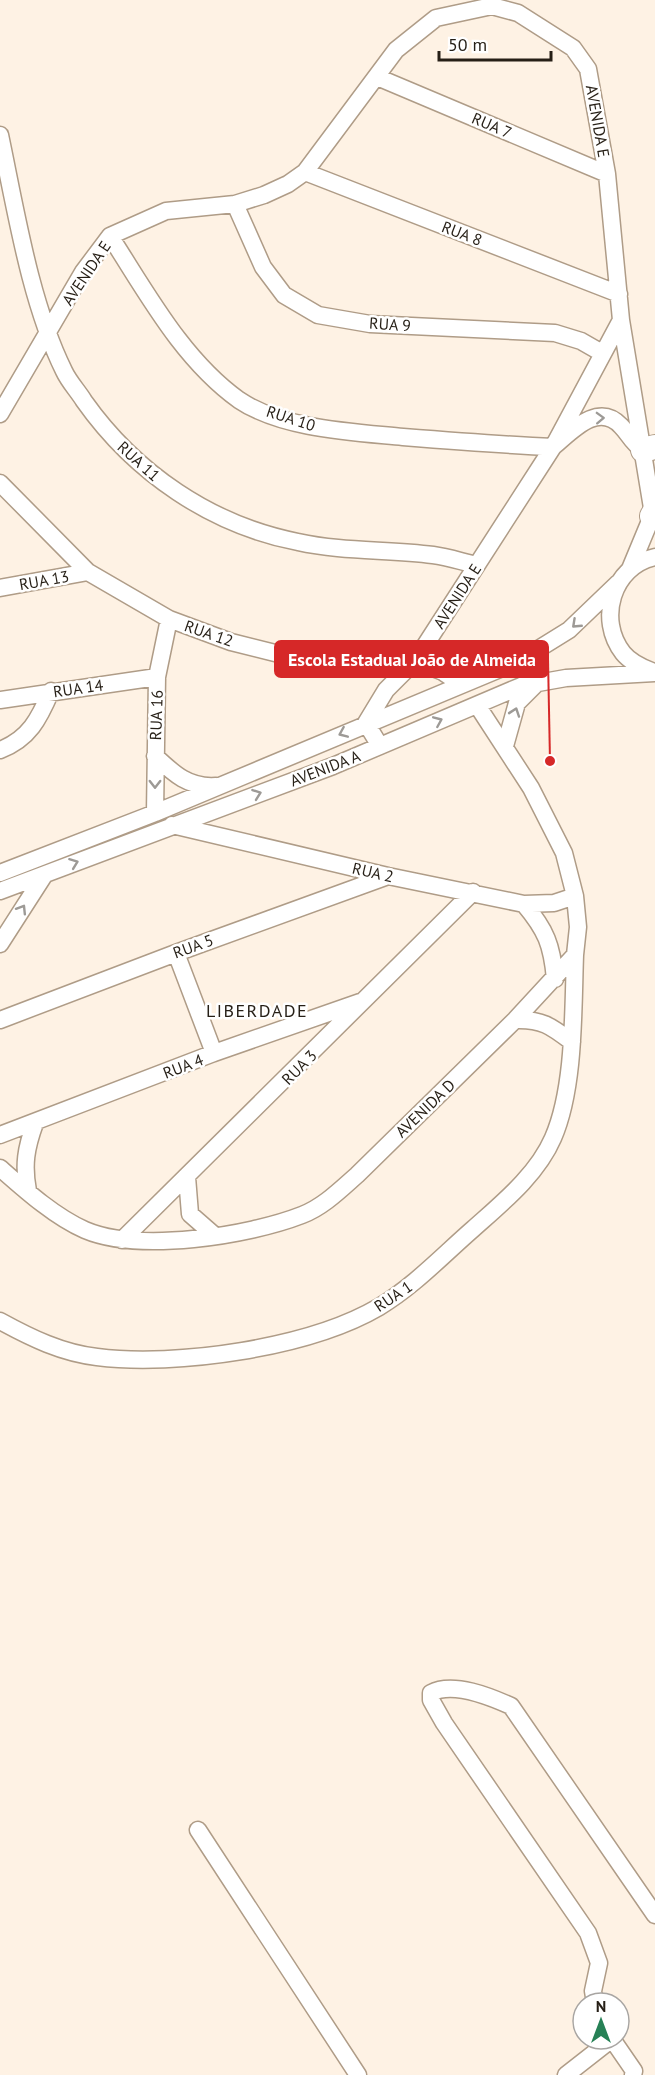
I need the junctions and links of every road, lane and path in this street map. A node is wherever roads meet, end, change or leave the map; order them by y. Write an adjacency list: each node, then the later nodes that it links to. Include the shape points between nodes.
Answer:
1 (376, 77): 3 (street, AVENIDA E); 4 (street, RUA 7); 4 (street, AVENIDA E, via 396,50 436,18 492,6 518,13 573,48 588,69)
2 (0, 135): 9 (street, RUA 11)
3 (305, 171): 5 (street, AVENIDA E, via 288,184); 7 (street, RUA 8)
4 (607, 174): 7 (street, AVENIDA E)
5 (235, 204): 6 (street, AVENIDA E, via 166,211); 10 (street, RUA 9, via 263,267 277,286 284,295 318,315 370,324 555,333)
6 (110, 236): 9 (street, AVENIDA E, via 83,272); 12 (street, RUA 10, via 168,327 203,367 240,400 285,420 331,430)
7 (619, 294): 8 (street, AVENIDA E)
8 (621, 320): 10 (street, AVENIDA E); 13 (street)
9 (48, 333): 11 (street, AVENIDA E); 17 (street, RUA 11, via 64,373 110,435 150,473 204,509 242,527 297,542 433,555)
10 (602, 353): 12 (street, AVENIDA E)
11 (0, 414)
12 (553, 447): 13 (street, one-way to 13, via 583,421 594,417 610,418 621,426 631,442); 17 (street, AVENIDA E)
13 (649, 449): 15 (street)
14 (0, 483): 19 (street, RUA 12)
15 (654, 517): 18 (street)
16 (655, 557): 18 (street)
17 (477, 565): 23 (street, AVENIDA E)
18 (630, 569): 20 (street, AVENIDA A)
19 (88, 572): 21 (street, RUA 13); 22 (street, RUA 12)
20 (618, 583): 24 (street, via 609,619 614,638 638,666); 26 (street, AVENIDA A, one-way to 26, via 569,630 519,661)
21 (0, 588)
22 (170, 619): 23 (street, RUA 12, via 231,642 287,656); 25 (street, RUA 16)
23 (415, 662): 26 (street, RUA 12, via 443,672); 31 (street, AVENIDA E, via 386,690)
24 (655, 673): 27 (street, AVENIDA A, via 566,678)
25 (157, 677): 28 (street, RUA 14); 35 (street, RUA 16)
26 (461, 684): 31 (street, AVENIDA A)
27 (536, 684): 30 (street, AVENIDA A); 33 (street, one-way to 27, via 518,703)
28 (51, 692): 29 (street, RUA 14); 34 (street, via 29,733)
29 (0, 700)
30 (477, 705): 32 (street, AVENIDA A, one-way to 30); 33 (street)
31 (366, 723): 32 (street); 36 (street, AVENIDA A, one-way to 36)
32 (380, 746): 38 (street, AVENIDA A, one-way to 32)
33 (505, 746): 44 (street, via 564,854)
34 (0, 750)
35 (155, 756): 36 (street, via 184,781 202,787); 37 (street, RUA 16, one-way to 37)
36 (220, 785): 37 (street, AVENIDA A)
37 (155, 813): 39 (street, AVENIDA A)
38 (172, 825): 40 (street, AVENIDA A, one-way to 38); 41 (street, RUA 2)
39 (0, 873)
40 (45, 874): 42 (street, AVENIDA A); 46 (street, one-way to 40)
41 (388, 876): 43 (street, RUA 2); 47 (street, RUA 5)
42 (0, 891)
43 (473, 891): 45 (street, RUA 2); 50 (street, RUA 3)
44 (575, 896): 45 (street, RUA 2, via 554,903); 48 (street)
45 (524, 904): 49 (street, via 542,925 553,951)
46 (0, 944)
47 (176, 953): 52 (street, RUA 5); 56 (street)
48 (575, 955): 49 (street, AVENIDA D); 55 (street, RUA 1)
49 (555, 979): 54 (street, AVENIDA D)
50 (367, 1000): 56 (street, RUA 4); 60 (street, RUA 3)
51 (0, 1004): 52 (street)
52 (22, 1012): 53 (street, RUA 5)
53 (0, 1020)
54 (515, 1020): 55 (street, via 534,1019); 62 (street, AVENIDA D, via 331,1198 303,1215)
55 (572, 1042): 64 (street, RUA 1, via 559,1118 540,1162 506,1199 407,1288 377,1308 297,1340 142,1360 96,1357 47,1345)
56 (214, 1053): 57 (street, RUA 4)
57 (35, 1123): 58 (street, RUA 4); 61 (street, via 26,1148)
58 (0, 1135)
59 (0, 1168): 61 (street, AVENIDA D)
60 (187, 1177): 62 (street, via 190,1214); 63 (street, RUA 3)
61 (28, 1191): 63 (street, AVENIDA D, via 84,1230)
62 (214, 1235): 63 (street, AVENIDA D, via 164,1242)
63 (122, 1240)
64 (0, 1321)
65 (198, 1830): 71 (street)
66 (655, 1915): 67 (street, via 511,1706 453,1689 432,1693 430,1700 444,1723 588,1933 599,1963)
67 (593, 1991)
68 (597, 2051): 72 (street)
69 (620, 2051): 70 (street)
70 (635, 2074)
71 (358, 2075)
72 (566, 2075)

